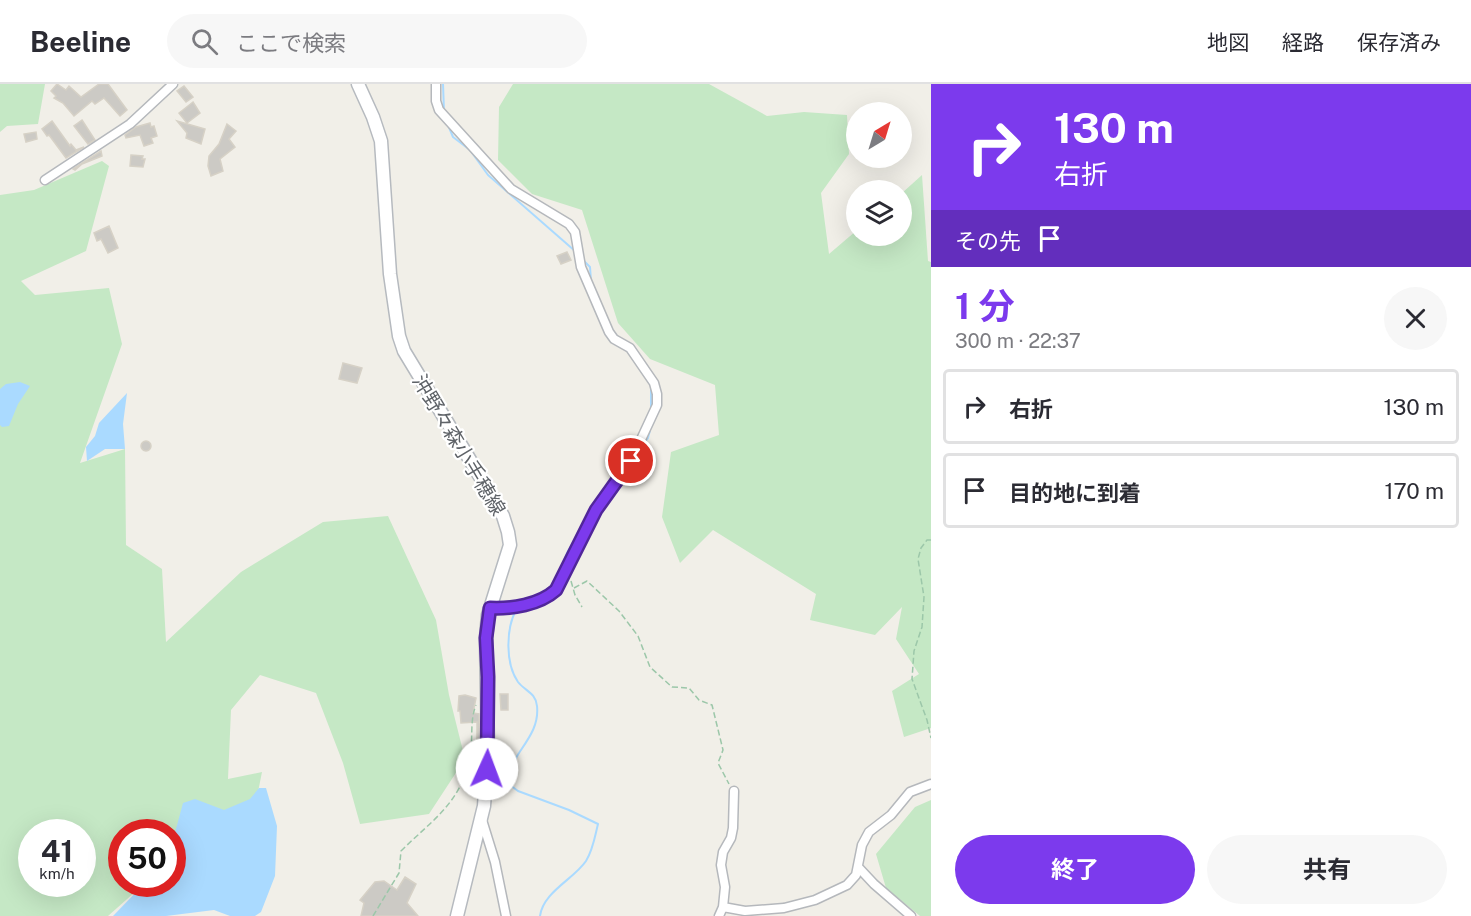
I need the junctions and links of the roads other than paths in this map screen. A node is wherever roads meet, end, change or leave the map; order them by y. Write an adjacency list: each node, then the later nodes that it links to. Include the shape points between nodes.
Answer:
1 (173, 84): 4 (street, via 130,124)
2 (358, 84): 5 (main road, 沖野々森小手穂線, via 381,141 390,274 401,343 490,493 508,531 510,545)
3 (436, 84): 5 (street, via 439,110 503,181 569,224 575,232 581,267 609,332 630,348 657,394 657,405 631,461 596,510 556,590 512,609)
4 (45, 180)
5 (490, 608): 8 (main road, 沖野々森小手穂線, via 486,638 488,751)
6 (931, 784): 9 (street, via 910,792 891,815 868,832)
7 (734, 791): 10 (street, via 733,828 721,865 725,887)
8 (482, 820): 11 (main road, 沖野々森小手穂線); 12 (street)
9 (859, 868): 10 (street, via 847,885 815,900 784,908); 13 (street)
10 (721, 912)
11 (457, 916)
12 (506, 916)
13 (911, 916)

